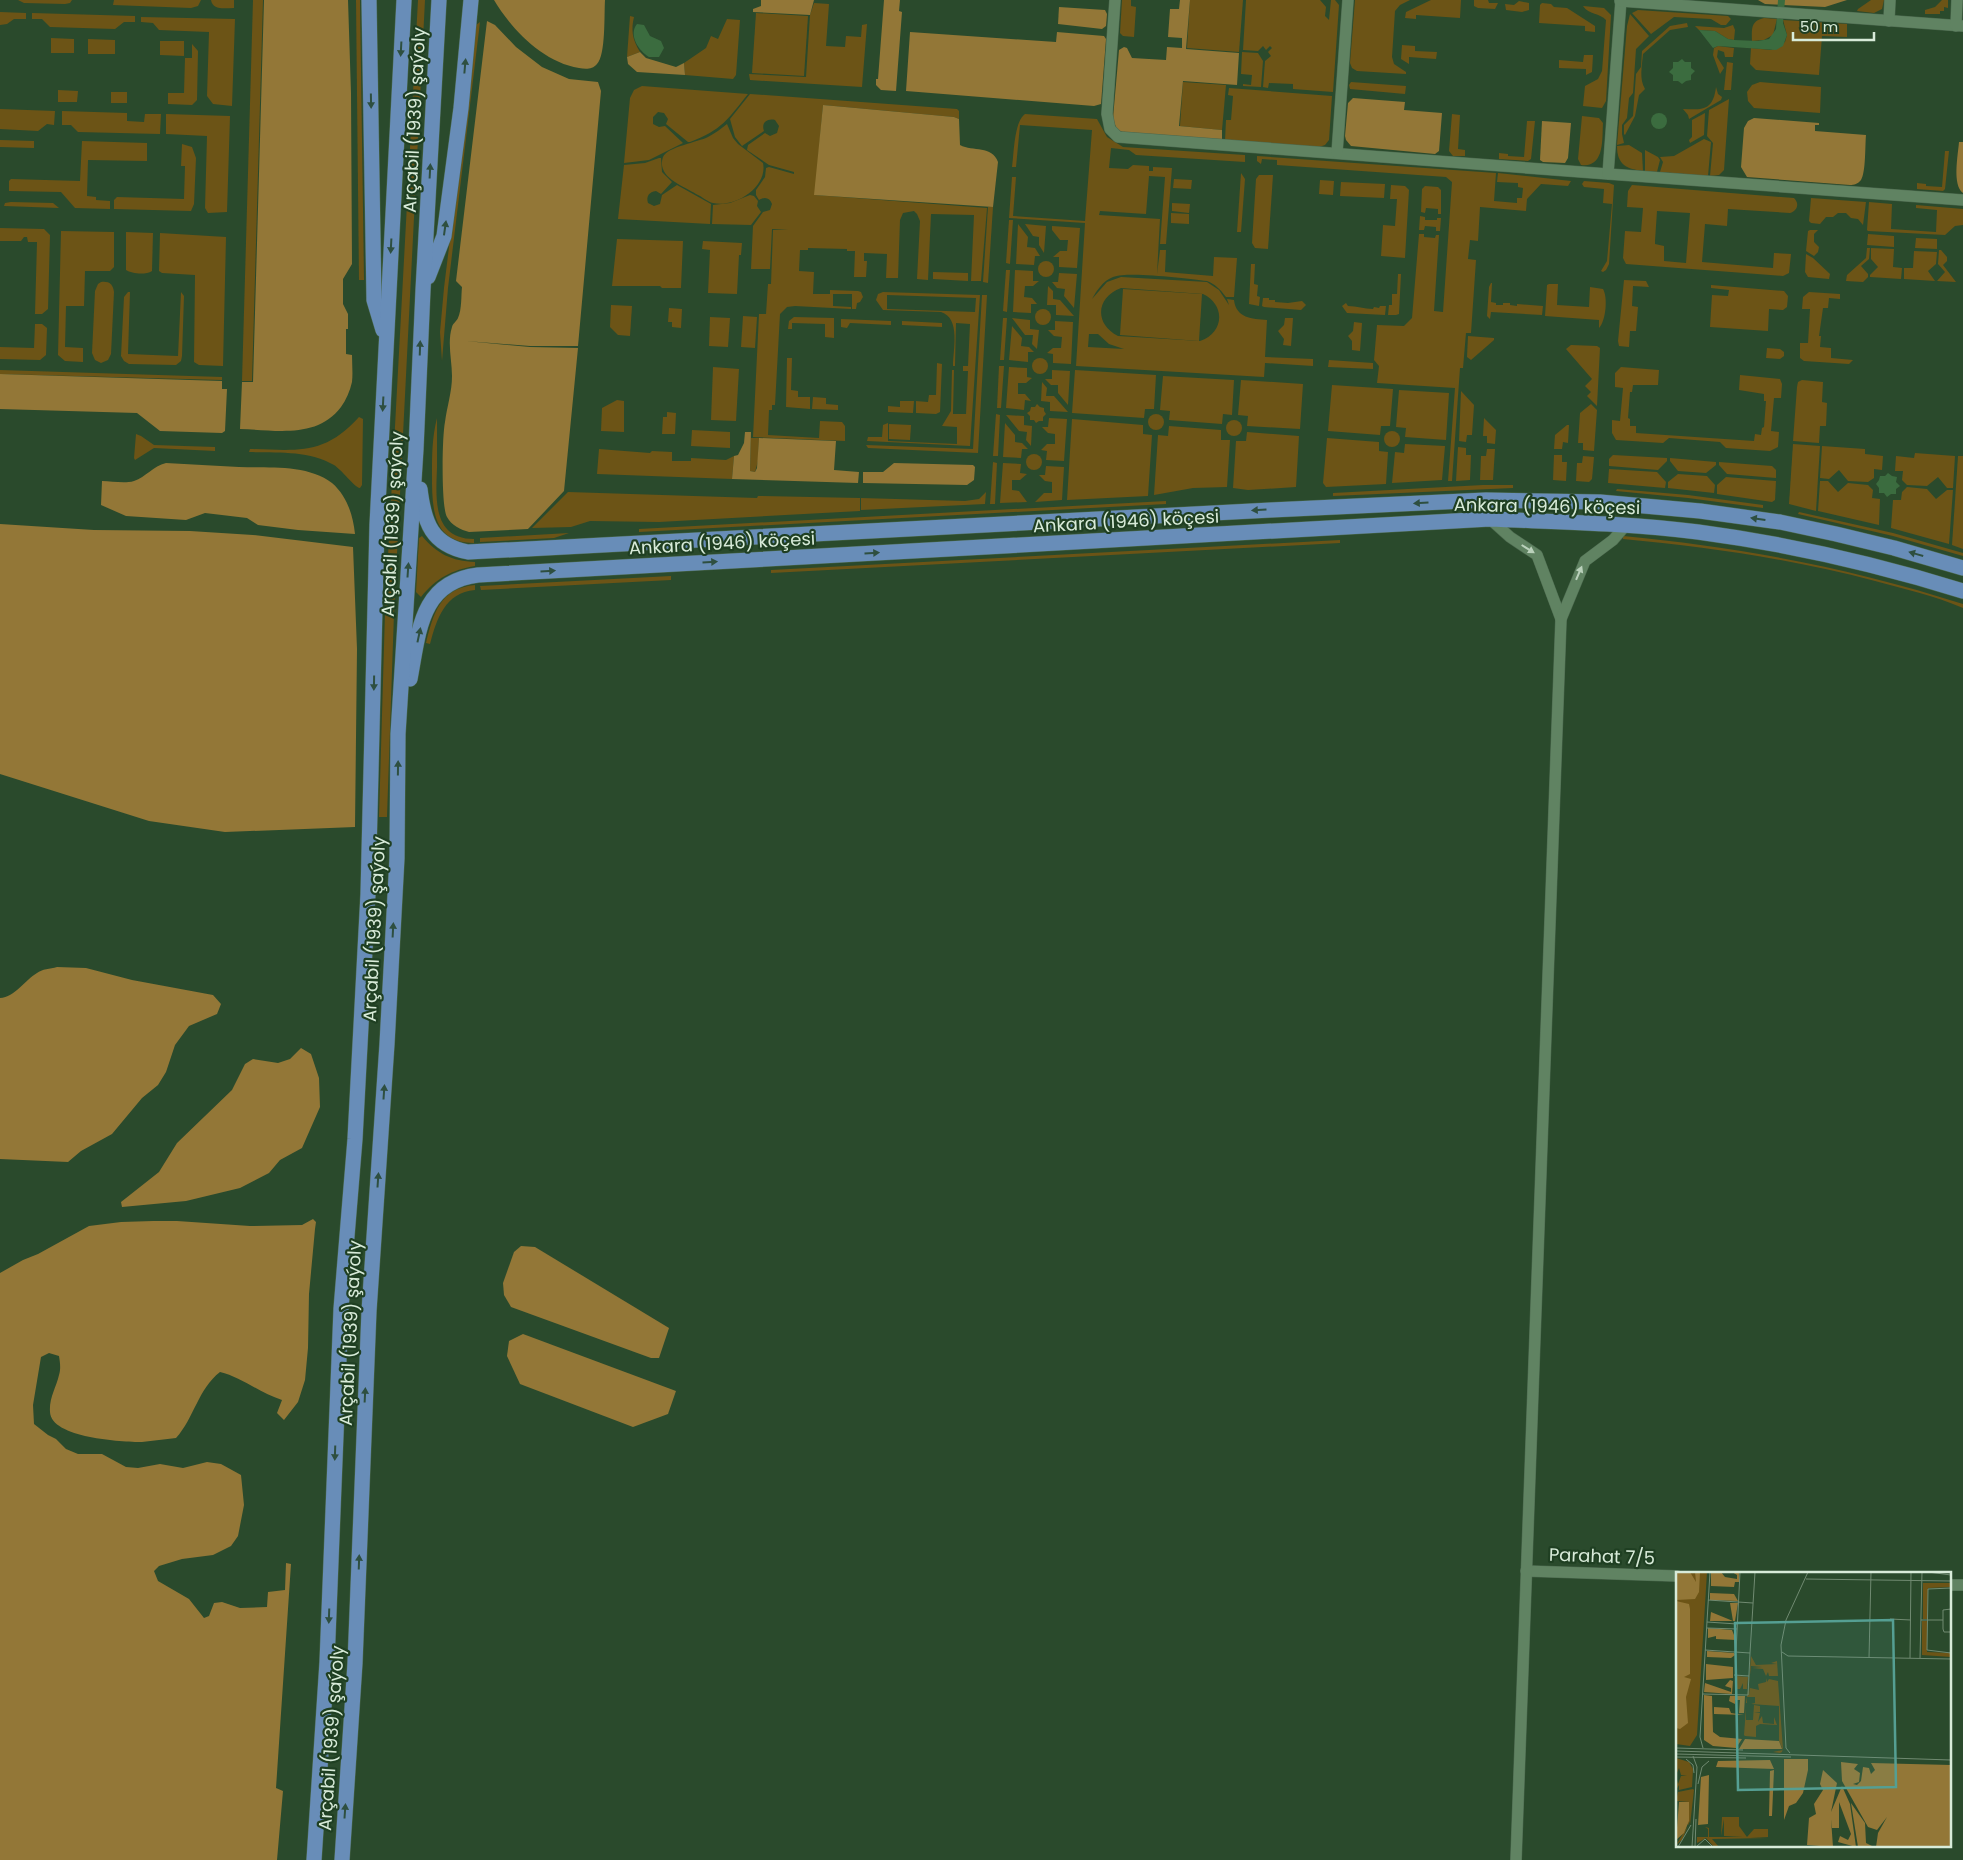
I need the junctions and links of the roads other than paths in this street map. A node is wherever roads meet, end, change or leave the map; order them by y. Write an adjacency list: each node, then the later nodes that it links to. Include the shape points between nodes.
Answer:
1 (369, 0): 16 (main road, one-way to 16, via 374,300)
2 (404, 0): 16 (main road, Arçabil (1939) şaýoly, one-way to 16)
3 (440, 0): 15 (main road, Arçabil (1939) şaýoly, one-way to 3)
4 (471, 0): 15 (main road, one-way to 4, via 444,236)
5 (1115, 0): 12 (street, via 1106,114 1114,134 1124,139)
6 (1348, 0): 12 (street)
7 (1890, 0): 10 (street)
8 (1957, 0): 11 (street)
9 (1621, 1): 10 (street); 13 (street)
10 (1889, 21): 11 (street)
11 (1959, 26)
12 (1337, 153): 13 (street)
13 (1608, 174): 14 (street)
14 (1963, 200)
15 (423, 290): 17 (main road, Arçabil (1939) şaýoly, one-way to 15)
16 (386, 341): 24 (main road, Arçabil (1939) şaýoly, one-way to 24, via 377,525 368,894)
17 (416, 449): 20 (main road, Ankara (1946) köçesi, one-way to 17, via 1894,548 1780,522 1600,502 1486,500 468,552 443,543 426,522); 23 (main road, Arçabil (1939) şaýoly, one-way to 17)
18 (1490, 519): 19 (main road, Ankara (1946) köçesi); 22 (street, one-way to 22, via 1510,538 1537,554); 23 (main road, Ankara (1946) köçesi, one-way to 18, via 426,610 444,586 469,576)
19 (1626, 525): 21 (main road, Ankara (1946) köçesi, via 1697,532 1815,551 1889,568); 22 (street, one-way to 19, via 1585,561 1613,540)
20 (1963, 568)
21 (1963, 591)
22 (1561, 618): 28 (street)
23 (398, 734): 25 (main road, Arçabil (1939) şaýoly, one-way to 23, via 397,858)
24 (355, 1139): 25 (main road); 26 (main road, Arçabil (1939) şaýoly)
25 (380, 1141): 27 (main road, Arçabil (1939) şaýoly, one-way to 25)
26 (349, 1212): 27 (main road); 32 (main road, Arçabil (1939) şaýoly, one-way to 32, via 341,1309 327,1662)
27 (376, 1214): 33 (main road, Arçabil (1939) şaýoly, one-way to 27, via 355,1663 363,1436)
28 (1526, 1571): 29 (street, Parahat 7/5); 34 (street)
29 (1676, 1576)
30 (1950, 1585): 31 (street)
31 (1963, 1585)
32 (314, 1860)
33 (342, 1860)
34 (1516, 1860)

